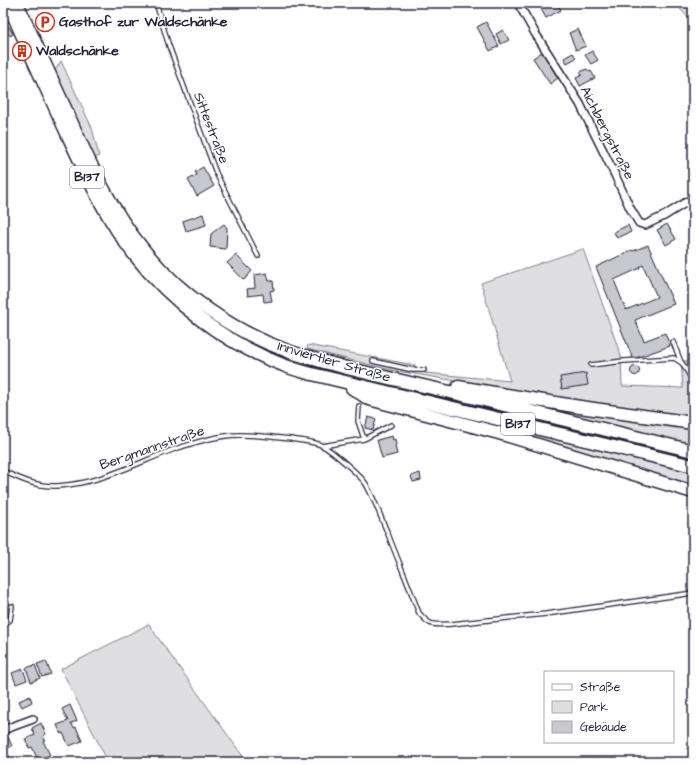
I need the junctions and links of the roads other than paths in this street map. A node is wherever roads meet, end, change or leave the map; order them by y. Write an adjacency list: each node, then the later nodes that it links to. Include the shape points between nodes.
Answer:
1 (8, 3): 13 (main road, Innviertler Straße / B137, via 100,204 134,254 154,277 201,319 234,342 284,366)
2 (17, 3): 14 (main road, Innviertler Straße / B137, via 106,194 142,248 171,279 221,318 266,342 312,358)
3 (156, 3): 6 (lane, Sittestraße, via 169,46 216,173)
4 (518, 3): 5 (street, Aichbergstraße, via 580,104 639,223 645,225)
5 (693, 198)
6 (258, 256)
7 (673, 342): 9 (lane)
8 (373, 361): 11 (lane)
9 (682, 363): 10 (lane, via 669,358); 12 (lane)
10 (591, 365)
11 (424, 370)
12 (693, 381)
13 (342, 382): 21 (main road, Innviertler Straße / B137); 23 (main road, via 369,399 499,433)
14 (421, 385): 16 (main road, via 442,384); 20 (main road, Innviertler Straße / B137)
15 (359, 406): 18 (lane, via 358,421)
16 (693, 423)
17 (391, 425): 18 (lane)
18 (364, 439): 19 (lane)
19 (322, 446): 22 (lane, Bergmannstraße, via 312,442 277,438 239,435 224,437 173,450 85,482 57,486 37,485); 24 (lane, Bergmannstraße, via 366,484 419,613 427,623 451,624 546,614)
20 (693, 451)
21 (693, 466)
22 (3, 470)
23 (693, 492)
24 (693, 593)
25 (12, 606): 26 (lane, via 10,620)
26 (3, 626)
27 (32, 719): 28 (street)
28 (3, 730)

